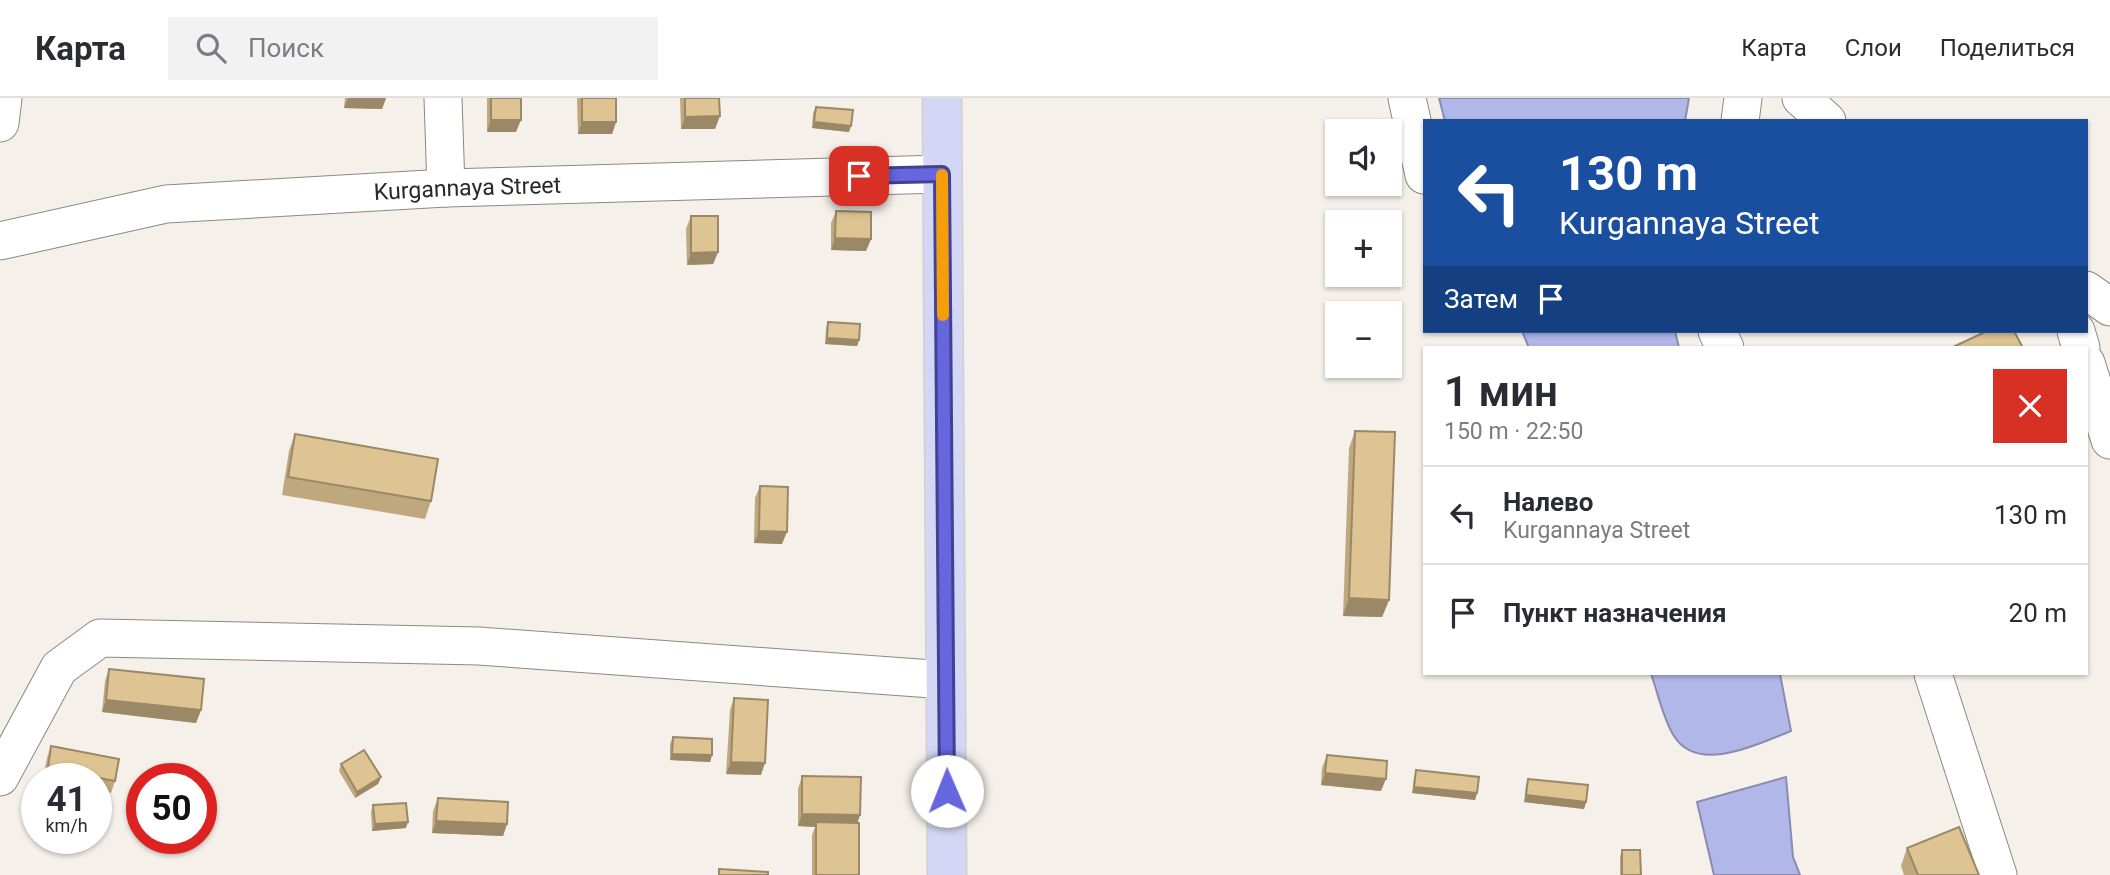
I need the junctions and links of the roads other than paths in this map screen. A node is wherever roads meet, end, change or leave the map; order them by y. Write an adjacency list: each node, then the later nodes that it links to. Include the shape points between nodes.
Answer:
1 (3, 98): 9 (street)
2 (443, 98): 12 (street)
3 (942, 98): 11 (main road)
4 (1407, 98): 10 (street)
5 (1743, 98): 7 (street)
6 (1801, 98): 8 (street)
7 (1740, 119)
8 (1825, 119)
9 (0, 123)
10 (1423, 170)
11 (942, 174): 12 (street, Kurgannaya Street); 19 (main road)
12 (446, 188): 13 (street, Kurgannaya Street, via 166,204)
13 (0, 242)
14 (2088, 291): 15 (street)
15 (2110, 307)
16 (2088, 369): 17 (street)
17 (2110, 440)
18 (1933, 675): 22 (street)
19 (946, 680): 20 (street, via 479,646 100,638 59,668); 21 (main road)
20 (0, 777)
21 (947, 875)
22 (1998, 875)

